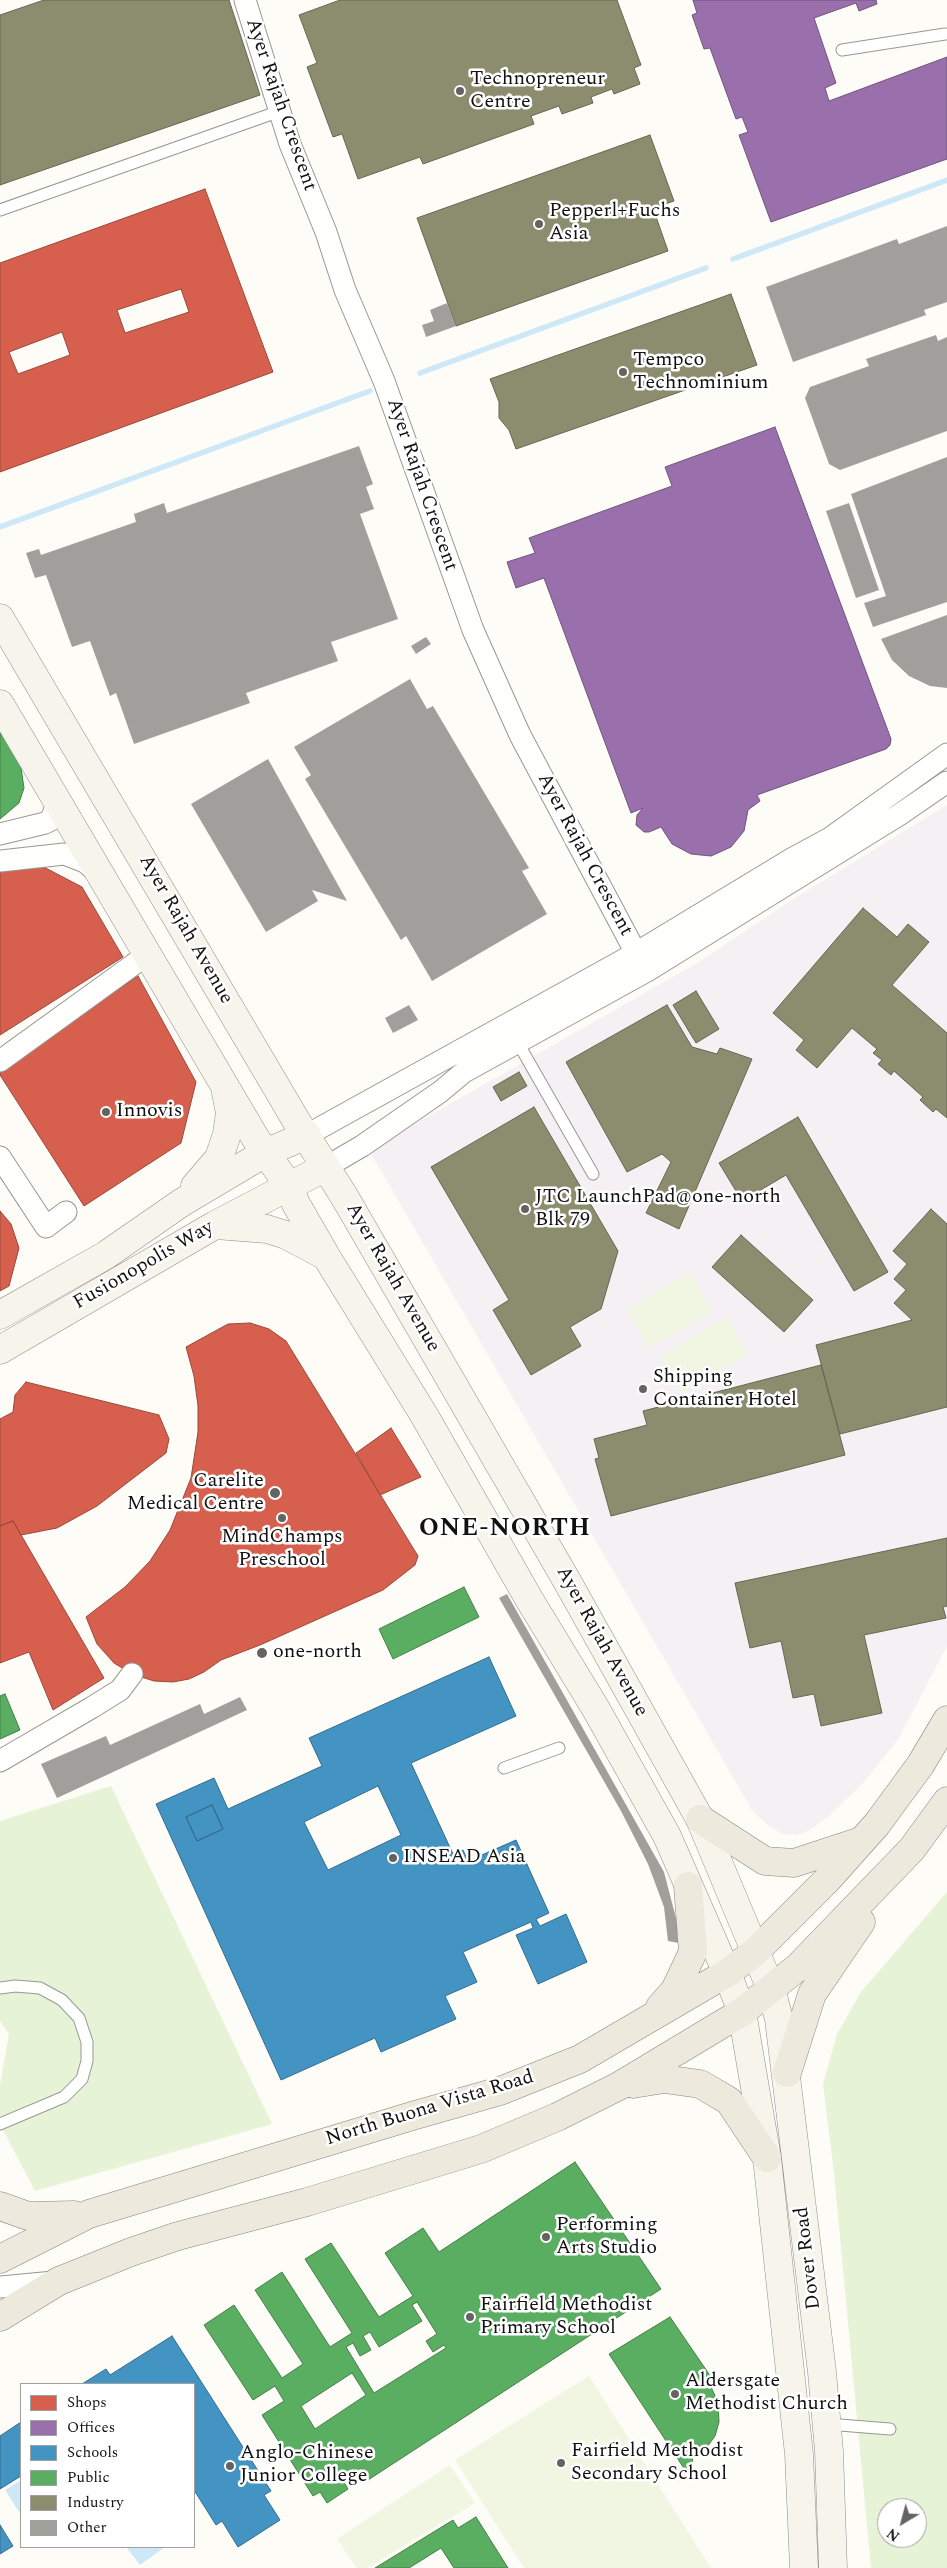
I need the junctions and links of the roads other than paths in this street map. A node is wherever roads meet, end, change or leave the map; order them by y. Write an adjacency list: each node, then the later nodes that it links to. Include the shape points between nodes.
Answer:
1 (245, 0): 4 (street, Ayer Rajah Crescent)
2 (945, 34): 3 (lane)
3 (842, 50)
4 (280, 111): 5 (lane); 15 (street, Ayer Rajah Crescent, via 346,290 384,381 473,630 520,735)
5 (0, 210)
6 (0, 618): 19 (street, Ayer Rajah Avenue)
7 (0, 704): 10 (street, Ayer Rajah Avenue)
8 (947, 754): 15 (street, Ayer Rajah Crescent, via 830,838 794,858)
9 (947, 782): 15 (street, Ayer Rajah Crescent, via 906,810)
10 (58, 801): 11 (street, via 51,820 45,824); 13 (street, Ayer Rajah Avenue)
11 (0, 834)
12 (0, 861): 13 (street, via 64,854 85,862)
13 (103, 879): 18 (street, Ayer Rajah Avenue)
14 (137, 962): 17 (street)
15 (642, 962): 16 (street, Ayer Rajah Crescent); 19 (street, Ayer Rajah Crescent)
16 (518, 1043): 20 (street, Ayer Rajah Crescent, via 464,1072); 24 (lane)
17 (0, 1061)
18 (224, 1084): 21 (street, Ayer Rajah Avenue); 27 (street, via 230,1113 219,1158)
19 (307, 1135): 21 (street, Ayer Rajah Crescent); 23 (street, Ayer Rajah Avenue)
20 (362, 1146): 23 (street, Ayer Rajah Crescent); 26 (street, via 349,1168)
21 (265, 1153): 25 (street, Ayer Rajah Avenue); 27 (street, Fusionopolis Way)
22 (0, 1158): 28 (street, via 46,1227)
23 (326, 1167): 25 (street, Ayer Rajah Crescent); 26 (street, Ayer Rajah Avenue)
24 (593, 1174)
25 (289, 1186): 29 (street, Fusionopolis Way); 30 (street, Ayer Rajah Avenue)
26 (344, 1196): 39 (street, Ayer Rajah Avenue, via 568,1581)
27 (181, 1203): 31 (street, Fusionopolis Way, via 106,1255)
28 (66, 1212)
29 (215, 1225): 30 (street, via 266,1229 286,1235); 32 (street, Fusionopolis Way)
30 (326, 1256): 42 (street, Ayer Rajah Avenue, via 424,1415 596,1709 668,1836)
31 (0, 1314)
32 (0, 1350)
33 (132, 1674): 36 (street, via 120,1690)
34 (947, 1720): 40 (main road, North Buona Vista Road, via 921,1764)
35 (559, 1748): 37 (lane)
36 (0, 1761)
37 (504, 1768)
38 (947, 1802): 41 (main road)
39 (700, 1819): 40 (main road, via 765,1861 794,1863); 43 (street, Ayer Rajah Avenue)
40 (862, 1841): 43 (main road, North Buona Vista Road)
41 (912, 1849): 46 (main road, via 798,1967); 49 (main road, via 812,1994)
42 (688, 1886): 44 (street, Ayer Rajah Avenue); 48 (main road, via 693,1952 675,1990)
43 (755, 1952): 44 (main road, North Buona Vista Road); 46 (street, Dover Road)
44 (728, 1973): 47 (street, Dover Road); 48 (main road, North Buona Vista Road)
45 (0, 1988): 51 (lane, via 40,1988 62,2000 79,2018 87,2042 87,2061 82,2079 64,2097)
46 (771, 1989): 47 (main road); 49 (street, Dover Road, via 780,2018)
47 (742, 2012): 50 (main road); 52 (street, Dover Road)
48 (650, 2018): 54 (main road, North Buona Vista Road, via 580,2059 500,2091)
49 (787, 2073): 59 (street, Dover Road)
50 (620, 2086): 52 (main road, via 664,2079 700,2084 729,2101); 56 (main road, via 481,2149 307,2202 178,2236)
51 (0, 2124)
52 (767, 2158): 61 (street, Dover Road, via 798,2444)
53 (0, 2206): 54 (main road, via 28,2216)
54 (89, 2214): 55 (main road, North Buona Vista Road)
55 (0, 2258)
56 (60, 2281): 57 (street); 58 (main road)
57 (0, 2287)
58 (0, 2317)
59 (827, 2424): 60 (lane); 62 (street, Dover Road)
60 (890, 2429)
61 (804, 2568)
62 (833, 2568)

